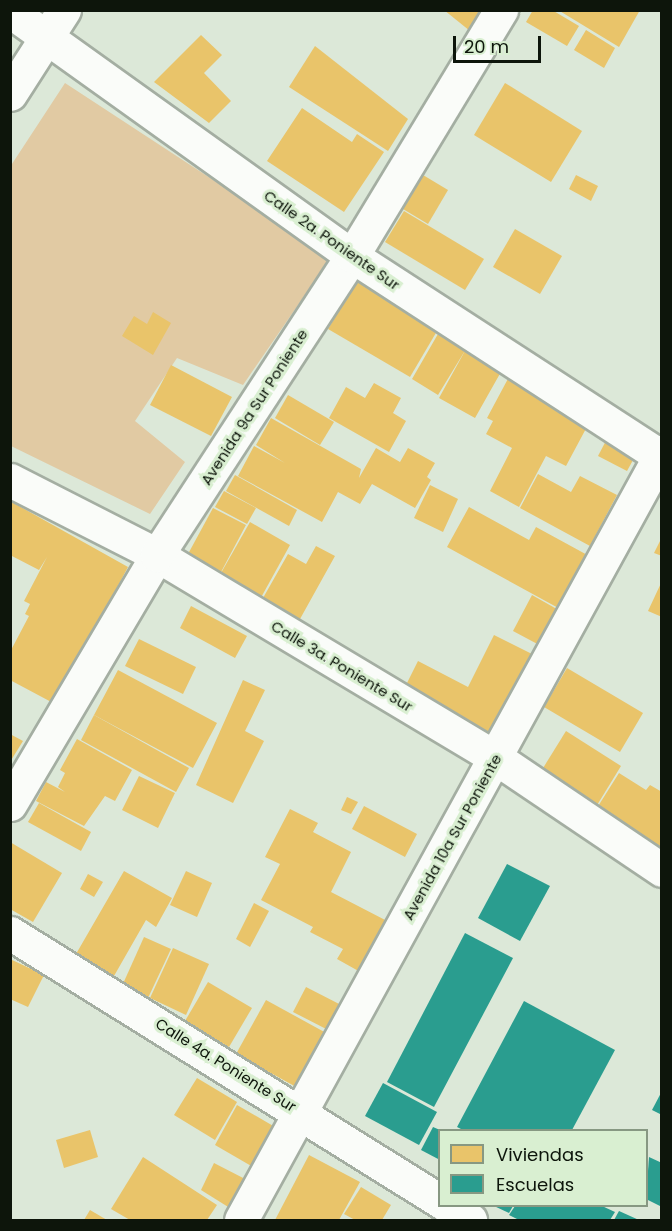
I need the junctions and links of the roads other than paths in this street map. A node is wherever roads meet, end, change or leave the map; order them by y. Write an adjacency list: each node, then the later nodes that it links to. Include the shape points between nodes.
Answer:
1 (501, 10): 5 (street, Avenida 9a Sur Poniente)
2 (10, 11): 3 (street, Calle 2a. Poniente Sur)
3 (56, 24): 4 (street); 5 (street, Calle 2a. Poniente Sur)
4 (10, 94)
5 (352, 256): 6 (street, Calle 2a. Poniente Sur); 8 (street, Avenida 9a Sur Poniente)
6 (661, 455): 9 (street, Avenida 10a Sur Poniente)
7 (10, 480): 8 (street, Calle 3a. Poniente Sur)
8 (157, 555): 9 (street, Calle 3a. Poniente Sur); 10 (street, Avenida 9a Sur Poniente)
9 (496, 758): 11 (street, Calle 3a. Poniente Sur); 13 (street, Avenida 10a Sur Poniente)
10 (10, 804)
11 (662, 870)
12 (10, 933): 13 (street, Calle 4a. Poniente Sur)
13 (300, 1111): 14 (street, Calle 4a. Poniente Sur); 16 (street, Avenida 10a Sur Poniente)
14 (438, 1200)
15 (449, 1207): 17 (street)
16 (241, 1221)
17 (470, 1221)

